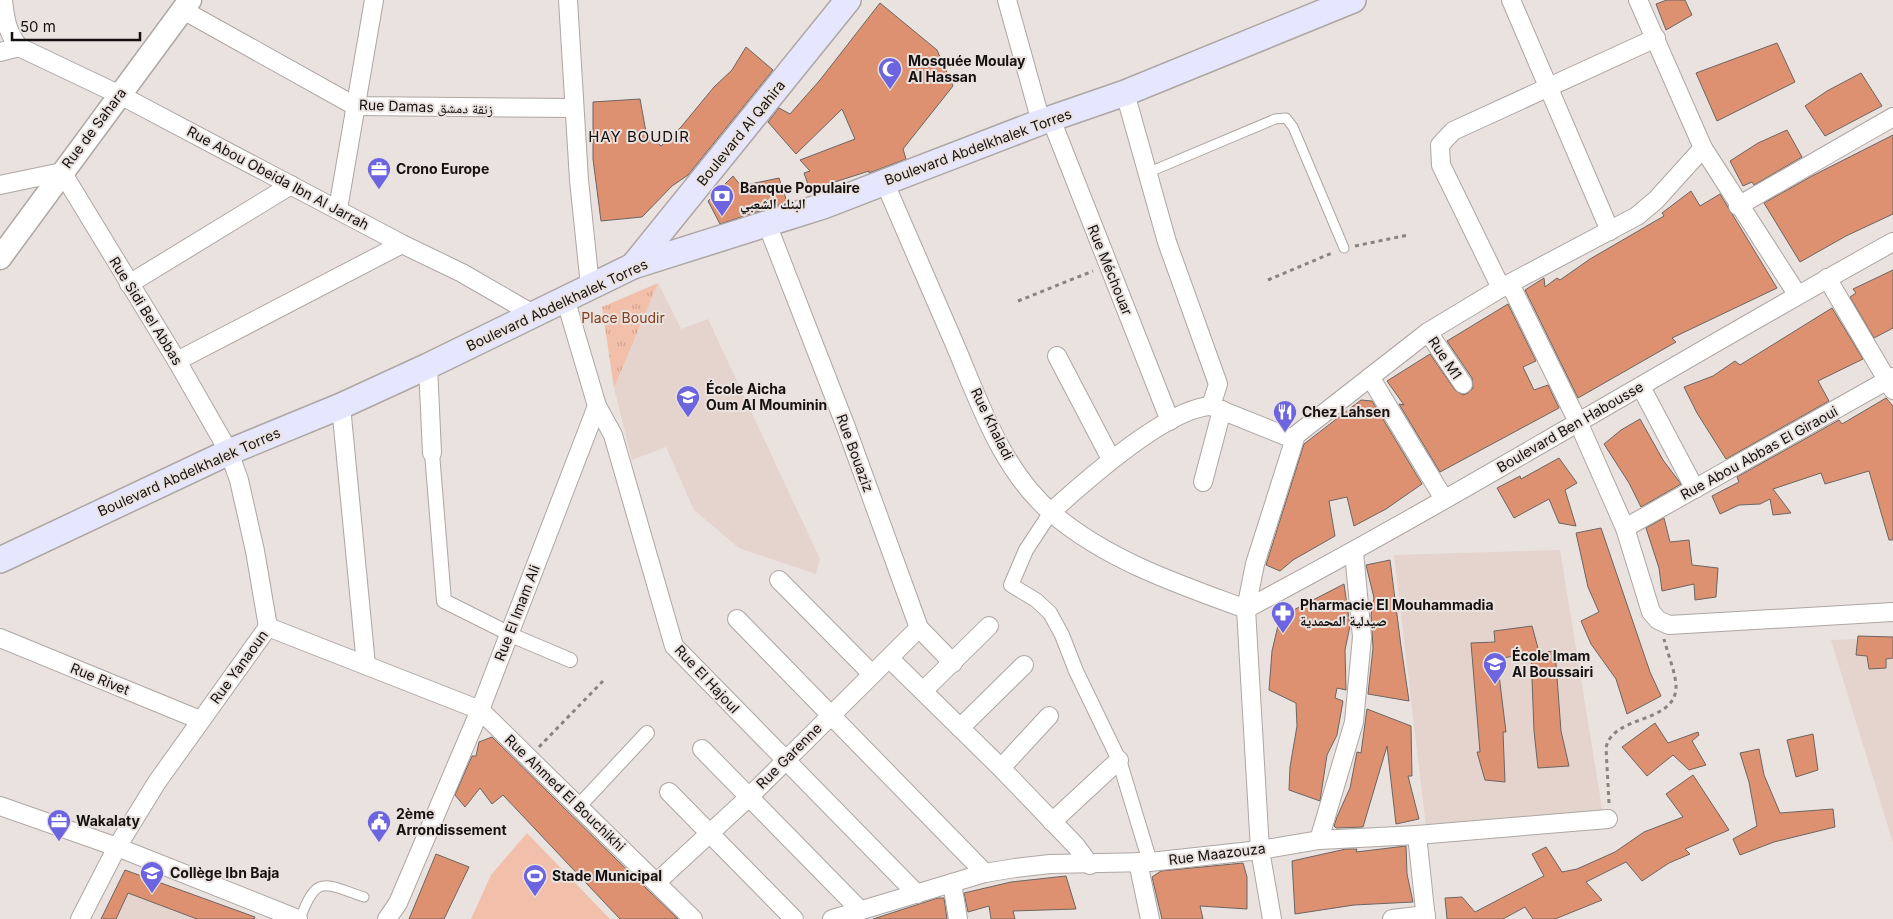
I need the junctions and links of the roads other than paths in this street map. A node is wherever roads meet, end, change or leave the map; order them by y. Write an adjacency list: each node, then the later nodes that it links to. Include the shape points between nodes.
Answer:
1 (3, 0): 11 (street, via 6,25)
2 (374, 0): 16 (street)
3 (568, 0): 17 (street)
4 (848, 0): 34 (main road, Boulevard Al Qahira)
5 (1007, 0): 19 (street, Rue Méchouar)
6 (1353, 0): 14 (main road, Boulevard Abdelkhalek Torres)
7 (1511, 0): 13 (street)
8 (1638, 0): 10 (street)
9 (186, 5): 15 (street, Rue de Sahara); 16 (street, Rue Damas زنقة دمشق)
10 (1656, 38): 13 (street); 20 (street)
11 (19, 48): 12 (street); 15 (street, Rue Abou Obeida Ibn Al Jarrah)
12 (0, 52)
13 (1549, 86): 29 (street); 38 (street, via 1453,131 1439,149 1441,165)
14 (1125, 93): 19 (main road, Boulevard Abdelkhalek Torres); 22 (street)
15 (120, 94): 21 (street, Rue de Sahara); 25 (street, Rue Abou Obeida Ibn Al Jarrah)
16 (355, 106): 17 (street, Rue Damas زنقة دمشق); 27 (street)
17 (574, 108): 37 (street)
18 (1893, 117): 26 (street)
19 (1046, 120): 23 (main road, Boulevard Abdelkhalek Torres); 53 (street, Rue Méchouar)
20 (1703, 148): 26 (street); 29 (street, via 1648,207)
21 (62, 172): 24 (street); 33 (street, Rue de Sahara); 36 (street, Rue Sidi Bel Abbas)
22 (1147, 172): 32 (lane, via 1275,119 1286,118 1293,127); 52 (street, via 1167,242 1218,384)
23 (884, 181): 28 (main road, Boulevard Abdelkhalek Torres); 62 (street, Rue Khaladi, via 994,435 1024,482)
24 (0, 185)
25 (291, 185): 27 (street, Rue Abou Obeida Ibn Al Jarrah); 36 (street)
26 (1738, 206): 39 (street)
27 (338, 209): 31 (street, Rue Abou Obeida Ibn Al Jarrah)
28 (767, 224): 34 (main road, Boulevard Abdelkhalek Torres); 72 (street, Rue Bouaziz)
29 (1610, 231): 38 (street)
30 (1893, 242): 35 (street, Boulevard Ben Habousse)
31 (402, 244): 41 (street, Rue Abou Obeida Ibn Al Jarrah, via 462,273); 44 (street)
32 (1344, 248)
33 (0, 258)
34 (633, 266): 37 (main road, Boulevard Abdelkhalek Torres)
35 (1828, 278): 39 (street, Boulevard Ben Habousse); 47 (street)
36 (129, 284): 44 (street, Rue Sidi Bel Abbas)
37 (590, 286): 40 (main road, Boulevard Abdelkhalek Torres)
38 (1506, 286): 42 (street); 54 (street)
39 (1797, 294): 49 (street, Boulevard Ben Habousse)
40 (565, 298): 41 (main road, Boulevard Abdelkhalek Torres); 51 (street)
41 (533, 314): 45 (main road, Boulevard Abdelkhalek Torres)
42 (1428, 332): 46 (street); 48 (street, Rue M1)
43 (1057, 356): 58 (street)
44 (177, 361): 56 (street, Rue Sidi Bel Abbas)
45 (428, 366): 50 (main road, Boulevard Abdelkhalek Torres); 57 (street)
46 (1370, 377): 55 (street); 61 (street)
47 (1891, 383): 60 (street, Rue Abou Abbas El Giraoui)
48 (1463, 384)
49 (1641, 387): 54 (street, Boulevard Ben Habousse); 60 (street)
50 (341, 406): 56 (main road, Boulevard Abdelkhalek Torres); 78 (street)
51 (597, 406): 73 (street, Rue El Imam Ali); 89 (street, Rue El Hajoul, via 613,435 674,646)
52 (1217, 408): 53 (street, via 1189,411); 55 (street); 59 (street)
53 (1170, 421): 58 (street)
54 (1579, 424): 61 (street, Boulevard Ben Habousse); 63 (street)
55 (1293, 439): 67 (street, via 1251,579)
56 (229, 452): 65 (main road, Boulevard Abdelkhalek Torres); 71 (street, Rue Sidi Bel Abbas, via 239,480 255,551)
57 (432, 453): 73 (street, via 444,601)
58 (1111, 459): 62 (street)
59 (1203, 482)
60 (1695, 489): 63 (street, Rue Abou Abbas El Giraoui)
61 (1444, 500): 64 (street, Boulevard Ben Habousse)
62 (1051, 512): 67 (street, Rue Khaladi, via 1114,555 1162,578); 90 (street, via 1026,550 1010,585 1050,612)
63 (1626, 528): 68 (street, via 1651,612 1669,625)
64 (1354, 552): 67 (street, Boulevard Ben Habousse); 100 (street, via 1362,638 1354,722)
65 (0, 560)
66 (779, 580): 80 (street)
67 (1246, 609): 102 (street)
68 (1893, 612)
69 (737, 619): 83 (street)
70 (989, 626): 77 (street)
71 (268, 627): 78 (street, Rue Yanaoun); 85 (street, Rue Yanaoun)
72 (919, 628): 75 (street, Rue Garenne); 77 (street)
73 (510, 633): 76 (street); 82 (street, Rue El Imam Ali)
74 (0, 638): 85 (street, Rue Rivet)
75 (889, 658): 80 (street, Rue Garenne); 81 (street)
76 (570, 660)
77 (953, 663): 81 (street)
78 (366, 664): 82 (street, Rue Yanaoun)
79 (1024, 666): 86 (street)
80 (872, 674): 83 (street, Rue Garenne)
81 (923, 691): 86 (street)
82 (480, 710): 95 (street, Rue Ahmed El Bouchikhi); 114 (street, Rue El Imam Ali, via 398,903)
83 (831, 715): 89 (street, Rue Garenne); 105 (street)
84 (1049, 716): 91 (street)
85 (200, 720): 101 (street, Rue Yanaoun)
86 (960, 728): 91 (street)
87 (647, 733): 95 (street)
88 (702, 749): 93 (street)
89 (784, 760): 93 (street, Rue Garenne); 108 (street, Rue El Hajoul)
90 (1119, 760): 97 (street); 103 (street)
91 (1001, 768): 97 (street)
92 (669, 792): 98 (street)
93 (749, 796): 98 (street, Rue Garenne); 110 (street)
94 (0, 806): 101 (street)
95 (579, 806): 106 (street, Rue Ahmed El Bouchikhi)
96 (1608, 819): 99 (street, Rue Maazouza)
97 (1052, 822): 104 (street)
98 (710, 834): 106 (street, Rue Garenne); 116 (street)
99 (1417, 835): 100 (street, Rue Maazouza); 111 (street)
100 (1319, 840): 102 (street, Rue Maazouza)
101 (117, 847): 112 (street, Rue Yanaoun); 113 (street)
102 (1260, 850): 103 (street, Rue Maazouza); 120 (street)
103 (1144, 862): 104 (street, Rue Maazouza); 119 (street)
104 (1090, 865): 105 (street, Rue Maazouza, via 1050,864)
105 (985, 873): 107 (street, Rue Maazouza)
106 (658, 882): 115 (street, Rue Ahmed El Bouchikhi)
107 (952, 883): 108 (street, Rue Maazouza); 118 (street)
108 (917, 894): 110 (street, Rue Maazouza)
109 (364, 898): 113 (lane, via 325,885 309,895)
110 (860, 910): 117 (street, Rue Maazouza)
111 (1426, 917): 121 (street)
112 (80, 919)
113 (299, 919)
114 (387, 919)
115 (693, 919)
116 (794, 919)
117 (832, 919)
118 (958, 919)
119 (1150, 919)
120 (1272, 919)
121 (1392, 919)

